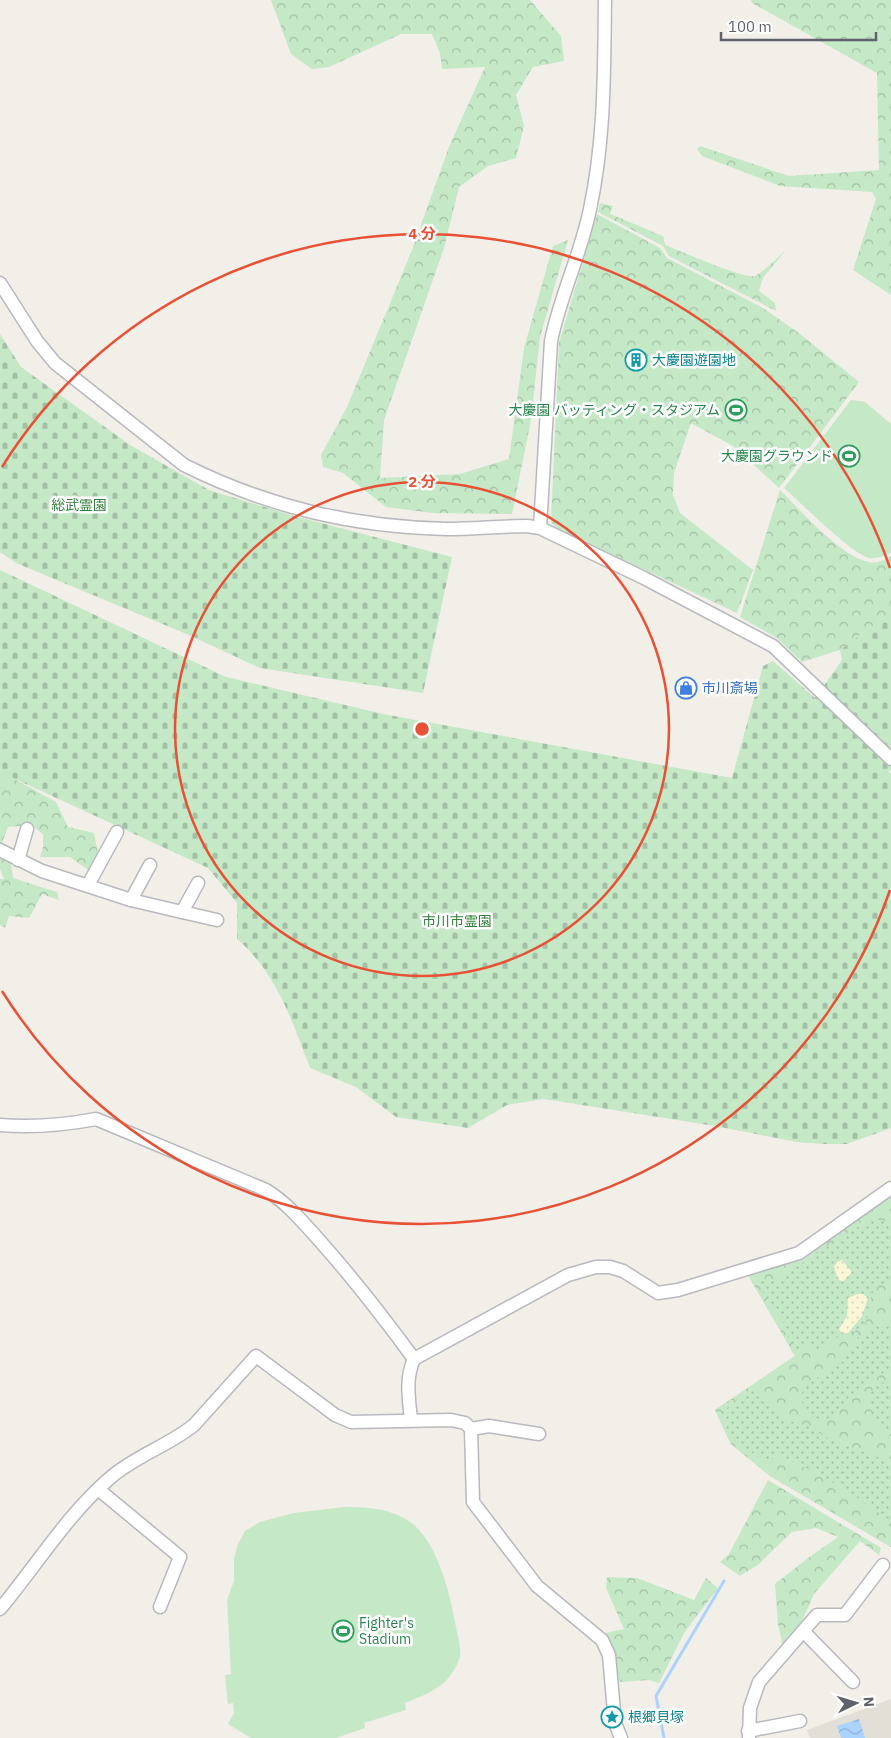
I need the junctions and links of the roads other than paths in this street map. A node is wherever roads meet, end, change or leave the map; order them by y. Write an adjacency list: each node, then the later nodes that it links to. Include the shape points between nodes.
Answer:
1 (605, 0): 3 (street, via 604,118 590,208 551,341)
2 (0, 283): 3 (street, via 36,341 55,363 178,460 205,475 285,506 337,518 446,529)
3 (540, 528): 4 (street, via 773,646)
4 (891, 759)
5 (27, 829): 8 (street)
6 (117, 832): 11 (street)
7 (0, 850): 8 (street)
8 (18, 860): 11 (street)
9 (150, 865): 12 (street)
10 (198, 882): 13 (street)
11 (88, 885): 12 (street)
12 (131, 900): 13 (street)
13 (182, 912): 14 (street)
14 (217, 920)
15 (0, 1125): 17 (street, via 24,1128 96,1119 266,1190 280,1198 298,1216 345,1269)
16 (891, 1188): 17 (street, via 799,1253 667,1293 658,1293 623,1271 596,1267 568,1275)
17 (414, 1359): 18 (street, via 409,1371 408,1390)
18 (411, 1420): 19 (street, via 452,1420 465,1423); 21 (street, via 351,1422 335,1415 256,1356 194,1425 182,1435 133,1461)
19 (471, 1429): 20 (street, via 489,1426); 29 (street, via 473,1502 537,1586 602,1640 609,1655 615,1723)
20 (539, 1434)
21 (98, 1489): 23 (street, via 180,1557); 24 (street, via 48,1545)
22 (883, 1565): 25 (street, via 844,1615 817,1615)
23 (160, 1607)
24 (0, 1609)
25 (803, 1631): 26 (street); 28 (street, via 759,1682 750,1708)
26 (853, 1682)
27 (800, 1720): 28 (street)
28 (748, 1734)
29 (621, 1738)

